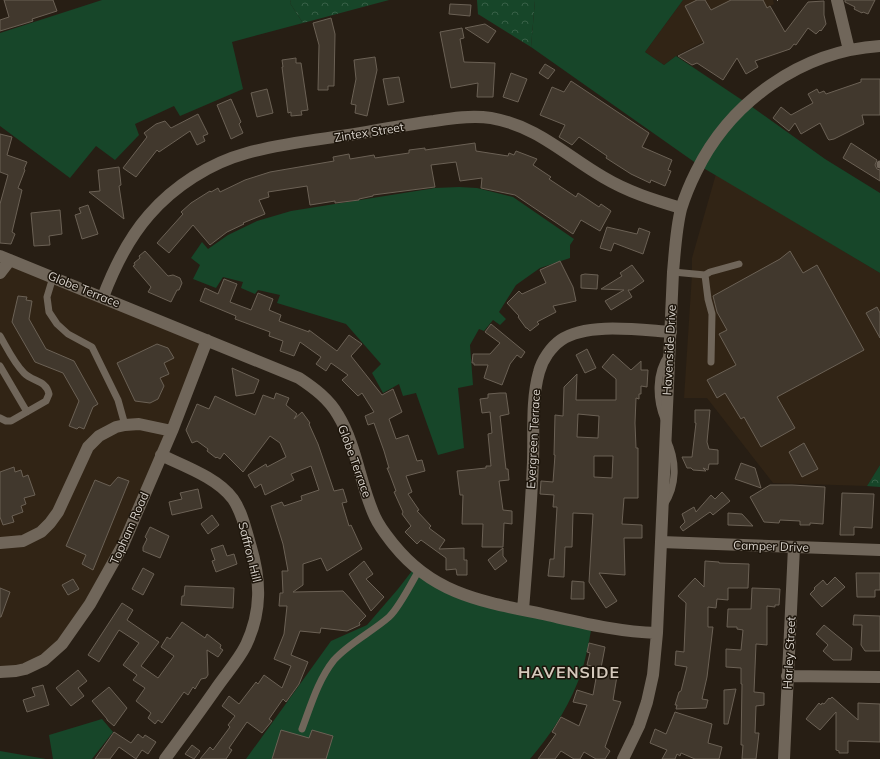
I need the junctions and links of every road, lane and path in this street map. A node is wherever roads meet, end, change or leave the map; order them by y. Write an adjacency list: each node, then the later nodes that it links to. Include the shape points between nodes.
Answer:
1 (837, 0): 3 (street)
2 (880, 46): 3 (street, Havenside Drive)
3 (849, 50): 4 (street, Havenside Drive, via 788,74 738,111 710,147 690,184)
4 (681, 208): 7 (street, Havenside Drive); 11 (street, Zintex Street, via 627,190 537,134 491,118 458,117 275,147 248,153 212,166 191,178 149,214 122,255)
5 (5, 258): 8 (street); 10 (street, Globe Terrace)
6 (739, 264): 9 (lane)
7 (673, 272): 9 (lane); 12 (street, Havenside Drive)
8 (0, 273)
9 (705, 275): 15 (lane, via 712,314)
10 (53, 277): 11 (street, Globe Terrace); 19 (lane, via 47,297 49,312 68,334 92,347 118,400)
11 (102, 297): 14 (street, Globe Terrace)
12 (671, 332): 22 (street, Havenside Drive); 27 (street, Evergreen Terrace, via 583,331 561,340 544,360 535,389)
13 (0, 336): 17 (lane, via 24,374 44,384 48,390 46,401)
14 (207, 340): 20 (street, Topham Road); 26 (street, Globe Terrace, via 299,378 329,402 347,433 375,517 384,533 403,556)
15 (711, 362)
16 (0, 366): 17 (lane)
17 (27, 412): 18 (lane, via 11,421)
18 (0, 418)
19 (125, 425): 20 (street, via 139,424); 23 (street, via 99,436 88,447 58,512 41,532 23,541)
20 (172, 431): 21 (street, Topham Road)
21 (161, 455): 29 (street, Topham Road, via 123,545 100,589 76,626 62,644 44,660 25,669); 33 (street, Saffron Hill, via 221,486 234,500 252,549 259,586 256,618 246,646)
22 (662, 542): 24 (street, Camper Drive); 28 (street, Havenside Drive)
23 (0, 543)
24 (794, 547): 25 (street, Camper Drive); 30 (street, Harley Street)
25 (880, 550)
26 (419, 570): 27 (street, Globe Terrace, via 452,591); 32 (lane, via 391,616 344,651 328,669 313,698)
27 (523, 610): 28 (street, Globe Terrace, via 605,628)
28 (657, 633): 34 (street, Havenside Drive, via 653,675 647,702)
29 (0, 672)
30 (787, 676): 31 (street); 35 (street, Harley Street)
31 (880, 678)
32 (302, 729)
33 (165, 759)
34 (623, 759)
35 (784, 759)

